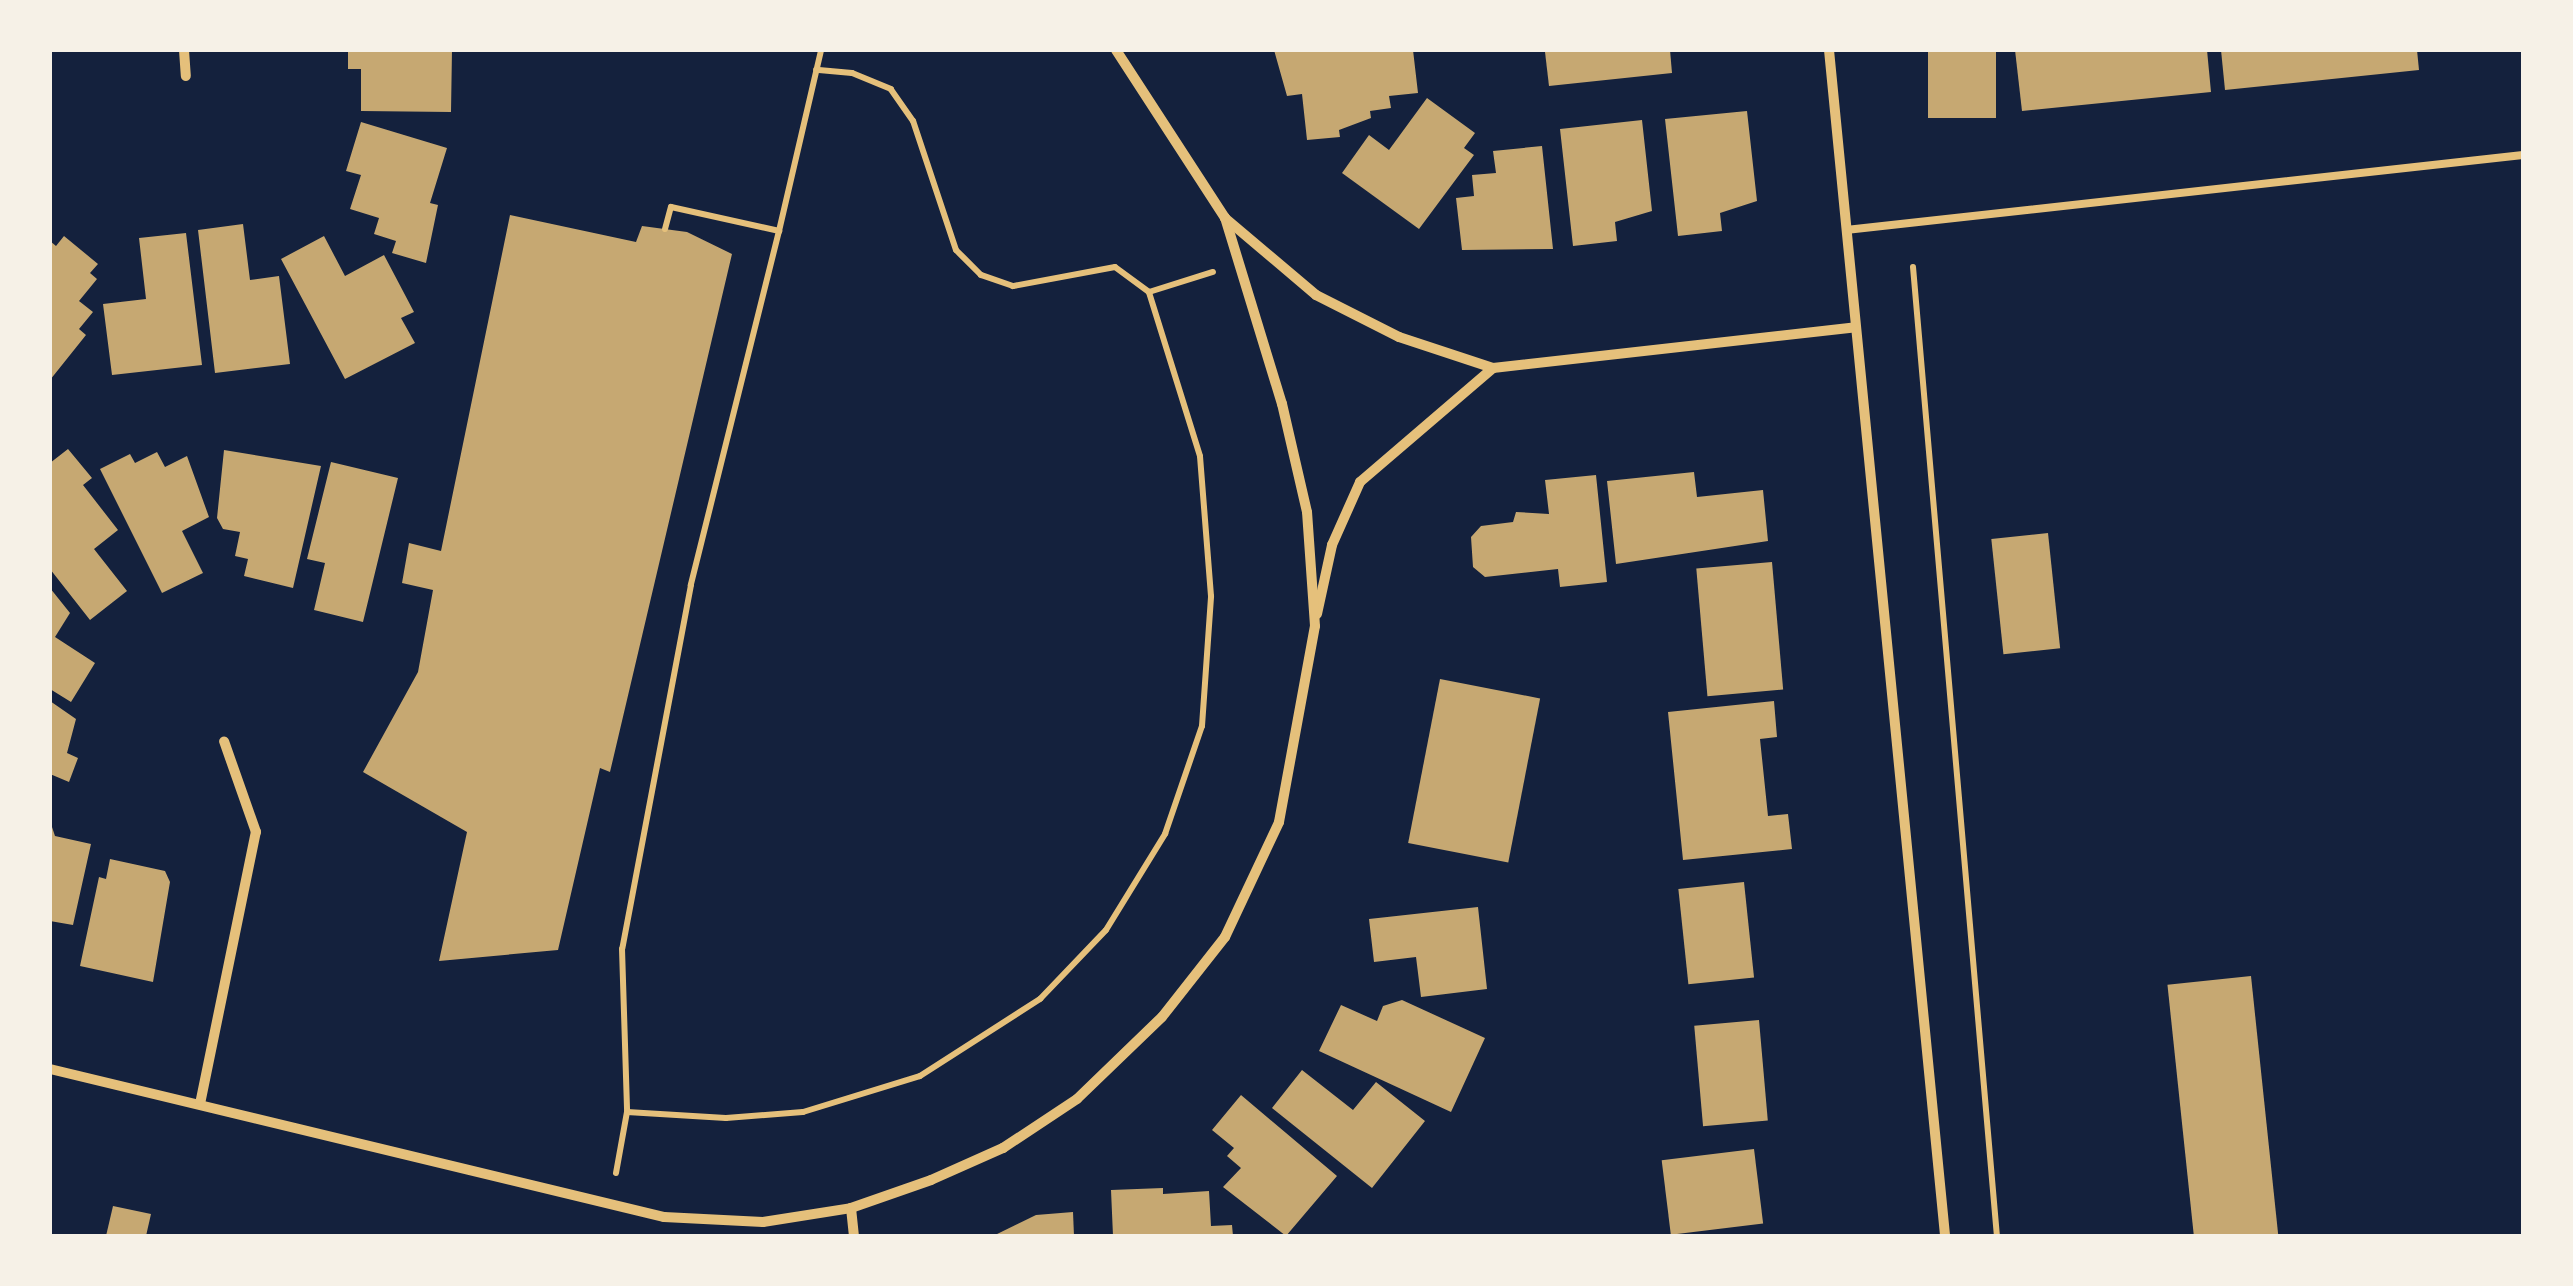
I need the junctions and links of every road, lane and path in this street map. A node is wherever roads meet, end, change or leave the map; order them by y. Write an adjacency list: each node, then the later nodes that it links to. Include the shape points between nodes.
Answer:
1 (184, 50): 6 (street)
2 (821, 50): 5 (path)
3 (1116, 50): 8 (street)
4 (1829, 50): 10 (street)
5 (816, 70): 11 (path); 14 (path, via 852,73 891,89 913,121 956,250 981,275 1013,286 1115,267)
6 (186, 76)
7 (2523, 155): 10 (lane)
8 (1225, 218): 16 (street, via 1316,295 1399,337); 17 (street, via 1307,512)
9 (665, 229): 11 (path, via 671,207)
10 (1846, 230): 15 (street)
11 (779, 231): 21 (path, via 691,586 622,949)
12 (1913, 267): 26 (path)
13 (1219, 270): 14 (path)
14 (1150, 292): 21 (path, via 1200,456 1211,596 1202,726 1166,834 1106,930 1040,999 920,1076 803,1112 726,1118)
15 (1856, 327): 16 (street); 25 (street)
16 (1493, 368): 17 (street, via 1360,482 1332,545)
17 (1314, 626): 23 (street, via 1279,822 1225,937 1162,1018 1077,1099 1003,1148)
18 (224, 742): 20 (street, via 256,832)
19 (50, 1070): 20 (street)
20 (200, 1104): 23 (street, via 664,1217 763,1222)
21 (627, 1112): 22 (path)
22 (616, 1172)
23 (851, 1208): 24 (street)
24 (854, 1236)
25 (1945, 1236)
26 (1997, 1236)

